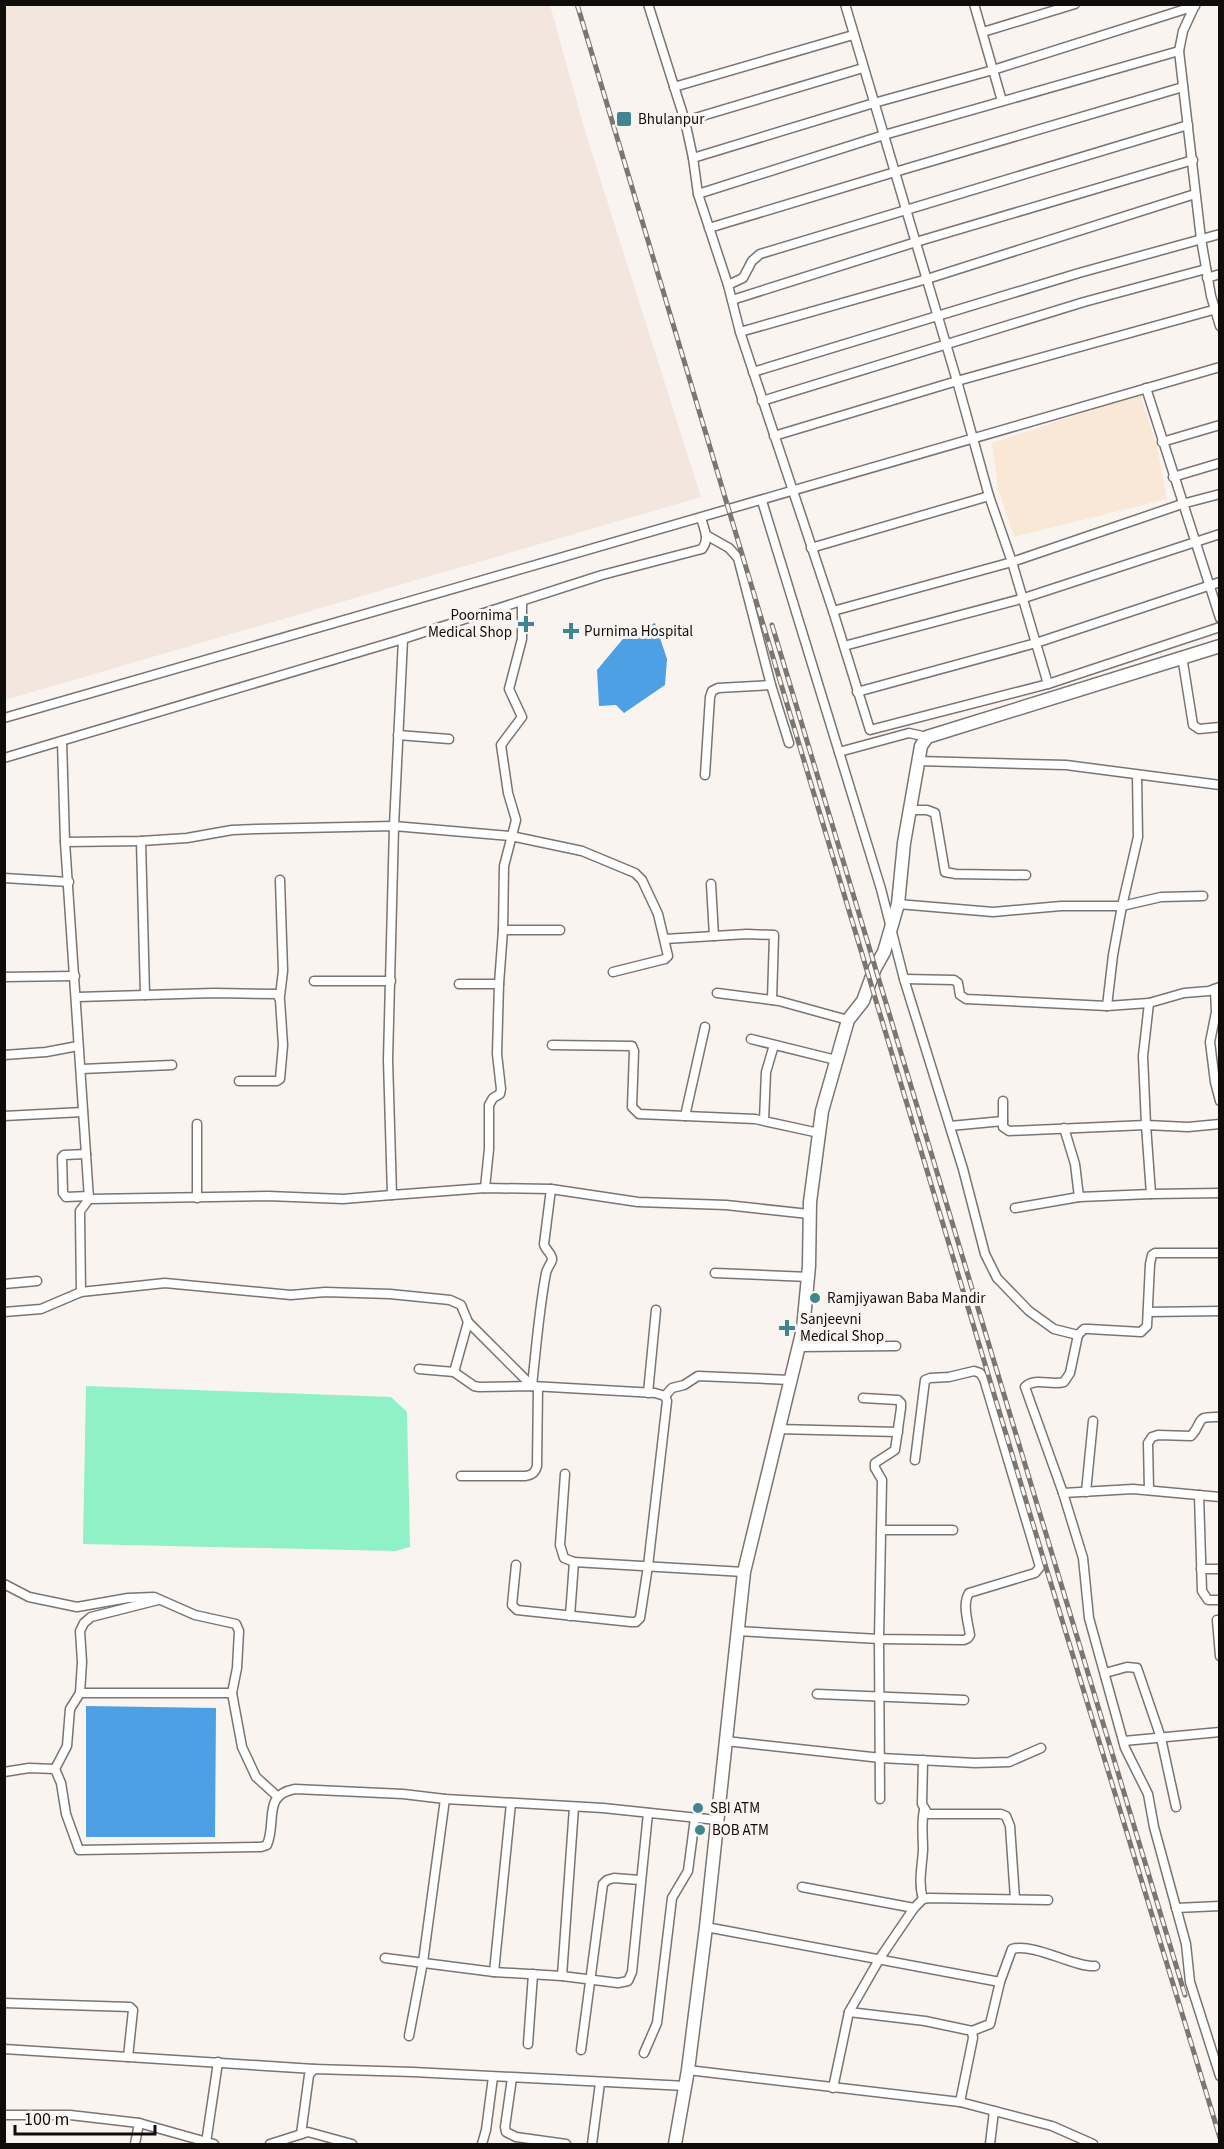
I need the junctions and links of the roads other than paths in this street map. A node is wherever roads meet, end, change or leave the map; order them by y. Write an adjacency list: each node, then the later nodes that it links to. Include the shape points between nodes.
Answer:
1 (648, 4): 11 (street)
2 (845, 4): 7 (street)
3 (974, 4): 6 (street)
4 (1075, 4): 6 (street)
5 (1195, 5): 8 (street); 10 (street)
6 (983, 33): 10 (street)
7 (853, 35): 9 (street); 11 (street)
8 (1179, 51): 12 (street); 13 (street)
9 (863, 68): 14 (street); 15 (street)
10 (993, 70): 13 (street); 14 (street)
11 (674, 87): 15 (street)
12 (1184, 87): 16 (street); 20 (street)
13 (1002, 101): 17 (street)
14 (874, 103): 17 (street); 18 (street)
15 (685, 121): 18 (street)
16 (1188, 125): 19 (street); 23 (street)
17 (884, 135): 20 (street); 21 (street)
18 (693, 158): 21 (street)
19 (1192, 160): 22 (street); 27 (street)
20 (895, 171): 23 (street); 24 (street)
21 (698, 194): 24 (street)
22 (1196, 194): 26 (street); 30 (street)
23 (906, 210): 27 (street); 31 (street, via 760,254 743,278)
24 (709, 228): 31 (street)
25 (1220, 234): 26 (street)
26 (1201, 239): 28 (street); 34 (street)
27 (915, 242): 30 (street); 32 (street)
28 (1206, 273): 29 (street); 33 (street); 37 (street, via 1084,302)
29 (1220, 274)
30 (927, 279): 34 (street); 36 (street)
31 (728, 285): 32 (street)
32 (732, 300): 36 (street)
33 (1217, 309): 35 (street); 40 (street)
34 (938, 316): 37 (street); 39 (street)
35 (1220, 326)
36 (740, 332): 39 (street)
37 (946, 344): 40 (street); 42 (street)
38 (1220, 367): 41 (street)
39 (753, 372): 42 (street)
40 (957, 381): 44 (street); 45 (street)
41 (1146, 388): 45 (street); 46 (street)
42 (762, 401): 44 (street)
43 (1220, 424): 46 (street)
44 (774, 436): 49 (street)
45 (974, 440): 49 (street); 51 (street)
46 (1162, 442): 48 (street)
47 (1220, 463): 48 (street)
48 (1173, 477): 53 (street)
49 (792, 493): 52 (street); 58 (street)
50 (1220, 494): 53 (street)
51 (989, 496): 58 (street); 59 (street)
52 (762, 501): 54 (street); 82 (street)
53 (1182, 504): 57 (street); 59 (street)
54 (701, 518): 56 (street); 75 (street)
55 (1220, 534): 57 (street)
56 (706, 535): 63 (street, via 702,549); 73 (street, via 738,558)
57 (1194, 541): 61 (street); 62 (street)
58 (811, 548): 64 (street)
59 (1012, 562): 62 (street); 64 (street)
60 (1220, 582): 61 (street)
61 (1208, 585): 65 (street); 68 (street)
62 (1022, 599): 68 (street); 69 (street)
63 (522, 601): 67 (street); 90 (street, via 522,639 509,689 522,717 501,745 516,820)
64 (833, 611): 69 (street)
65 (1220, 618)
66 (1220, 627): 72 (street)
67 (403, 639): 77 (street); 80 (street)
68 (1036, 643): 72 (street); 74 (street)
69 (844, 646): 74 (street)
70 (1220, 646): 71 (street)
71 (1182, 656): 76 (street, via 1193,725 1199,729); 78 (street)
72 (1048, 684): 74 (street, via 870,730)
73 (771, 685): 81 (street); 85 (street, via 712,691)
74 (857, 692)
75 (4, 718)
76 (1220, 727)
77 (398, 735): 79 (street); 89 (street)
78 (927, 737): 82 (street, via 909,733); 84 (street)
79 (449, 739)
80 (62, 741): 83 (street); 92 (street)
81 (789, 743)
82 (839, 752): 101 (street)
83 (4, 758)
84 (918, 761): 86 (street, via 1066,765); 88 (street)
85 (705, 775)
86 (1137, 775): 87 (street); 100 (street, via 1138,837)
87 (1220, 785)
88 (910, 810): 93 (street, via 935,813 945,872); 99 (street)
89 (394, 826): 90 (street); 91 (street, via 232,830); 111 (street)
90 (512, 836): 102 (street, via 503,873); 105 (street, via 582,851 635,873 656,908)
91 (141, 841): 92 (street); 116 (street)
92 (65, 842): 96 (street)
93 (1026, 875)
94 (4, 878): 96 (street)
95 (280, 880): 117 (street, via 284,971)
96 (69, 882): 107 (street)
97 (711, 884): 104 (street)
98 (1203, 896): 100 (street, via 1161,897)
99 (898, 904): 100 (street, via 993,912); 101 (street)
100 (1122, 906): 121 (street)
101 (891, 926): 109 (street); 122 (street, via 863,1001)
102 (503, 930): 103 (street); 113 (street)
103 (560, 930)
104 (714, 936): 105 (street); 119 (street, via 774,935)
105 (666, 939): 106 (street, via 669,952 665,959)
106 (613, 972)
107 (75, 976): 108 (street); 118 (street)
108 (4, 977)
109 (904, 979): 121 (street, via 954,980 966,999); 144 (street)
110 (314, 981): 111 (street)
111 (391, 981): 152 (street, via 388,1060)
112 (459, 984): 113 (street)
113 (500, 984): 148 (street, via 497,1054 501,1089 489,1105)
114 (1217, 988): 120 (street); 124 (street)
115 (717, 993): 119 (street)
116 (145, 995): 117 (street); 118 (street)
117 (280, 996): 133 (street, via 280,1079)
118 (77, 997): 128 (street)
119 (772, 1000): 122 (street)
120 (1149, 1003): 121 (street); 143 (street, via 1143,1056)
121 (1107, 1006)
122 (848, 1020): 130 (street)
123 (705, 1027): 138 (street)
124 (1216, 1029): 135 (street, via 1210,1050)
125 (751, 1039): 127 (street)
126 (552, 1045): 138 (street, via 632,1046 632,1107 639,1114)
127 (774, 1045): 130 (street); 139 (street, via 766,1072)
128 (78, 1046): 129 (street); 132 (street)
129 (4, 1055)
130 (836, 1060): 146 (street)
131 (172, 1065): 132 (street)
132 (82, 1069): 136 (street)
133 (239, 1081)
134 (1003, 1101): 140 (street)
135 (1220, 1101)
136 (83, 1112): 137 (street); 147 (street)
137 (4, 1116)
138 (685, 1116): 139 (street)
139 (764, 1120): 146 (street)
140 (1003, 1121): 144 (street); 145 (street, via 1003,1127 1009,1131)
141 (197, 1124): 155 (street)
142 (1220, 1124): 143 (street)
143 (1146, 1125): 145 (street); 151 (street)
144 (950, 1126): 169 (street, via 985,1254 997,1278 1016,1300 1054,1329)
145 (1064, 1128): 153 (street, via 1075,1164)
146 (819, 1133): 157 (street)
147 (86, 1154): 154 (street); 154 (street, via 62,1157 63,1193 66,1197)
148 (485, 1188): 149 (street); 152 (street)
149 (551, 1189): 157 (street, via 638,1202 726,1205); 175 (street, via 544,1248 552,1261 544,1288)
150 (1220, 1193): 151 (street)
151 (1151, 1194): 153 (street)
152 (392, 1195): 155 (street, via 343,1199)
153 (1079, 1197): 156 (street)
154 (89, 1198): 155 (street); 163 (street, via 80,1216)
155 (197, 1198)
156 (1015, 1208)
157 (809, 1214): 160 (street)
158 (1220, 1253): 167 (street, via 1152,1255)
159 (715, 1273): 160 (street)
160 (809, 1277): 171 (street)
161 (37, 1281): 162 (street)
162 (4, 1284)
163 (81, 1292): 166 (street, via 41,1308); 168 (street, via 165,1283 291,1295 390,1294 456,1301)
164 (656, 1310): 176 (street)
165 (1220, 1311): 167 (street)
166 (4, 1312)
167 (1148, 1312): 169 (street, via 1147,1326 1141,1332 1084,1329)
168 (468, 1322): 173 (street); 175 (street)
169 (1078, 1335): 188 (street, via 1070,1373 1064,1382 1031,1382 1025,1387)
170 (896, 1346): 171 (street)
171 (798, 1347): 174 (street)
172 (419, 1369): 173 (street)
173 (454, 1372): 175 (street, via 479,1387)
174 (790, 1380): 177 (street, via 698,1376); 181 (street)
175 (535, 1386): 176 (street); 185 (street, via 535,1472 531,1476)
176 (648, 1393): 177 (street)
177 (665, 1396): 195 (street)
178 (863, 1398): 182 (street, via 901,1403)
179 (1220, 1417): 186 (street, via 1204,1416 1191,1436 1152,1437 1148,1443)
180 (1093, 1421): 187 (street)
181 (777, 1429): 182 (street); 198 (street)
182 (898, 1432): 191 (street, via 896,1450 874,1462 882,1480)
183 (915, 1460): 205 (street, via 925,1380 980,1373 1040,1567 1035,1573 969,1593 965,1603 970,1635 964,1640)
184 (565, 1474): 193 (street, via 561,1553)
185 (460, 1476)
186 (1149, 1490): 187 (street); 189 (street)
187 (1086, 1492): 188 (street)
188 (1063, 1493): 207 (street, via 1083,1558 1087,1610)
189 (1199, 1495): 190 (street); 196 (street)
190 (1220, 1497)
191 (882, 1530): 192 (street); 205 (street)
192 (953, 1530)
193 (574, 1562): 195 (street); 202 (street)
194 (516, 1565): 202 (street, via 513,1608)
195 (648, 1566): 198 (street); 202 (street, via 640,1618 636,1622)
196 (1201, 1569): 197 (street); 201 (street, via 1205,1597)
197 (1220, 1569)
198 (744, 1572): 204 (street)
199 (4, 1584): 200 (street, via 29,1598 77,1607 128,1598)
200 (160, 1600): 208 (street, via 91,1617 84,1623 80,1631); 209 (street, via 195,1615 236,1624 237,1668)
201 (1220, 1600)
202 (570, 1616)
203 (1217, 1620): 206 (street)
204 (736, 1631): 205 (street); 215 (street)
205 (879, 1639): 211 (street)
206 (1220, 1656)
207 (1105, 1673): 214 (street, via 1137,1668); 216 (street)
208 (80, 1693): 209 (street); 220 (street, via 70,1709 67,1746)
209 (232, 1694): 222 (street, via 242,1747 256,1777)
210 (817, 1694): 211 (street)
211 (880, 1697): 212 (street); 218 (street)
212 (964, 1700)
213 (1220, 1732): 214 (street)
214 (1161, 1738): 216 (street); 227 (street)
215 (726, 1741): 218 (street); 231 (street)
216 (1124, 1741): 239 (street, via 1148,1794)
217 (1041, 1748): 219 (street, via 1009,1762)
218 (881, 1758): 219 (street); 224 (street)
219 (923, 1760): 228 (street)
220 (55, 1769): 221 (street); 222 (street, via 79,1850 261,1848 272,1834)
221 (4, 1772)
222 (277, 1796): 223 (street, via 295,1789)
223 (445, 1799): 225 (street); 243 (street)
224 (880, 1799)
225 (510, 1803): 226 (street); 245 (street)
226 (574, 1807): 229 (street); 247 (street)
227 (1176, 1807)
228 (924, 1810): 234 (street, via 920,1889); 235 (street, via 933,1815 1006,1816)
229 (648, 1813): 230 (street); 232 (street)
230 (694, 1818): 231 (street); 257 (street, via 688,1871 672,1898 657,2023)
231 (717, 1820): 240 (street)
232 (640, 1880): 248 (street, via 614,1878 603,1884); 248 (street, via 628,1981)
233 (802, 1887): 238 (street)
234 (923, 1899): 235 (street); 238 (street)
235 (1015, 1899): 236 (street)
236 (1048, 1900)
237 (1220, 1906): 239 (street)
238 (914, 1908): 242 (street)
239 (1176, 1908): 263 (street, via 1186,1944 1190,1982)
240 (706, 1927): 242 (street); 261 (street)
241 (385, 1958): 243 (street)
242 (880, 1958): 249 (street); 251 (street)
243 (423, 1962): 245 (street); 253 (street)
244 (1095, 1966): 249 (street, via 1015,1948 1009,1953)
245 (494, 1972): 246 (street)
246 (533, 1974): 247 (street); 254 (street)
247 (562, 1976): 248 (street)
248 (590, 1979): 256 (street)
249 (1000, 1982): 252 (street, via 990,2024)
250 (4, 2003): 258 (street, via 130,2007 133,2010)
251 (849, 2012): 252 (street); 267 (street)
252 (972, 2031): 268 (street)
253 (409, 2036)
254 (528, 2044)
255 (4, 2049): 258 (street)
256 (581, 2050)
257 (644, 2053)
258 (128, 2057): 259 (street)
259 (218, 2062): 260 (street); 273 (street)
260 (314, 2069): 262 (street); 272 (street, via 309,2075)
261 (688, 2070): 266 (street); 267 (street)
262 (493, 2076): 264 (street); 277 (street)
263 (1220, 2076)
264 (512, 2078): 265 (street); 278 (street, via 507,2132)
265 (600, 2083): 266 (street); 279 (street)
266 (686, 2086): 280 (street)
267 (833, 2088): 268 (street)
268 (960, 2102): 269 (street)
269 (994, 2111): 281 (street); 282 (street, via 1052,2126)
270 (4, 2115): 271 (street, via 70,2115)
271 (139, 2123): 273 (street); 274 (street)
272 (301, 2134): 275 (street); 276 (street, via 319,2134)
273 (210, 2144)
274 (135, 2145)
275 (270, 2145)
276 (352, 2145)
277 (482, 2145)
278 (566, 2145)
279 (592, 2145)
280 (675, 2145)
281 (990, 2145)
282 (1093, 2145)

